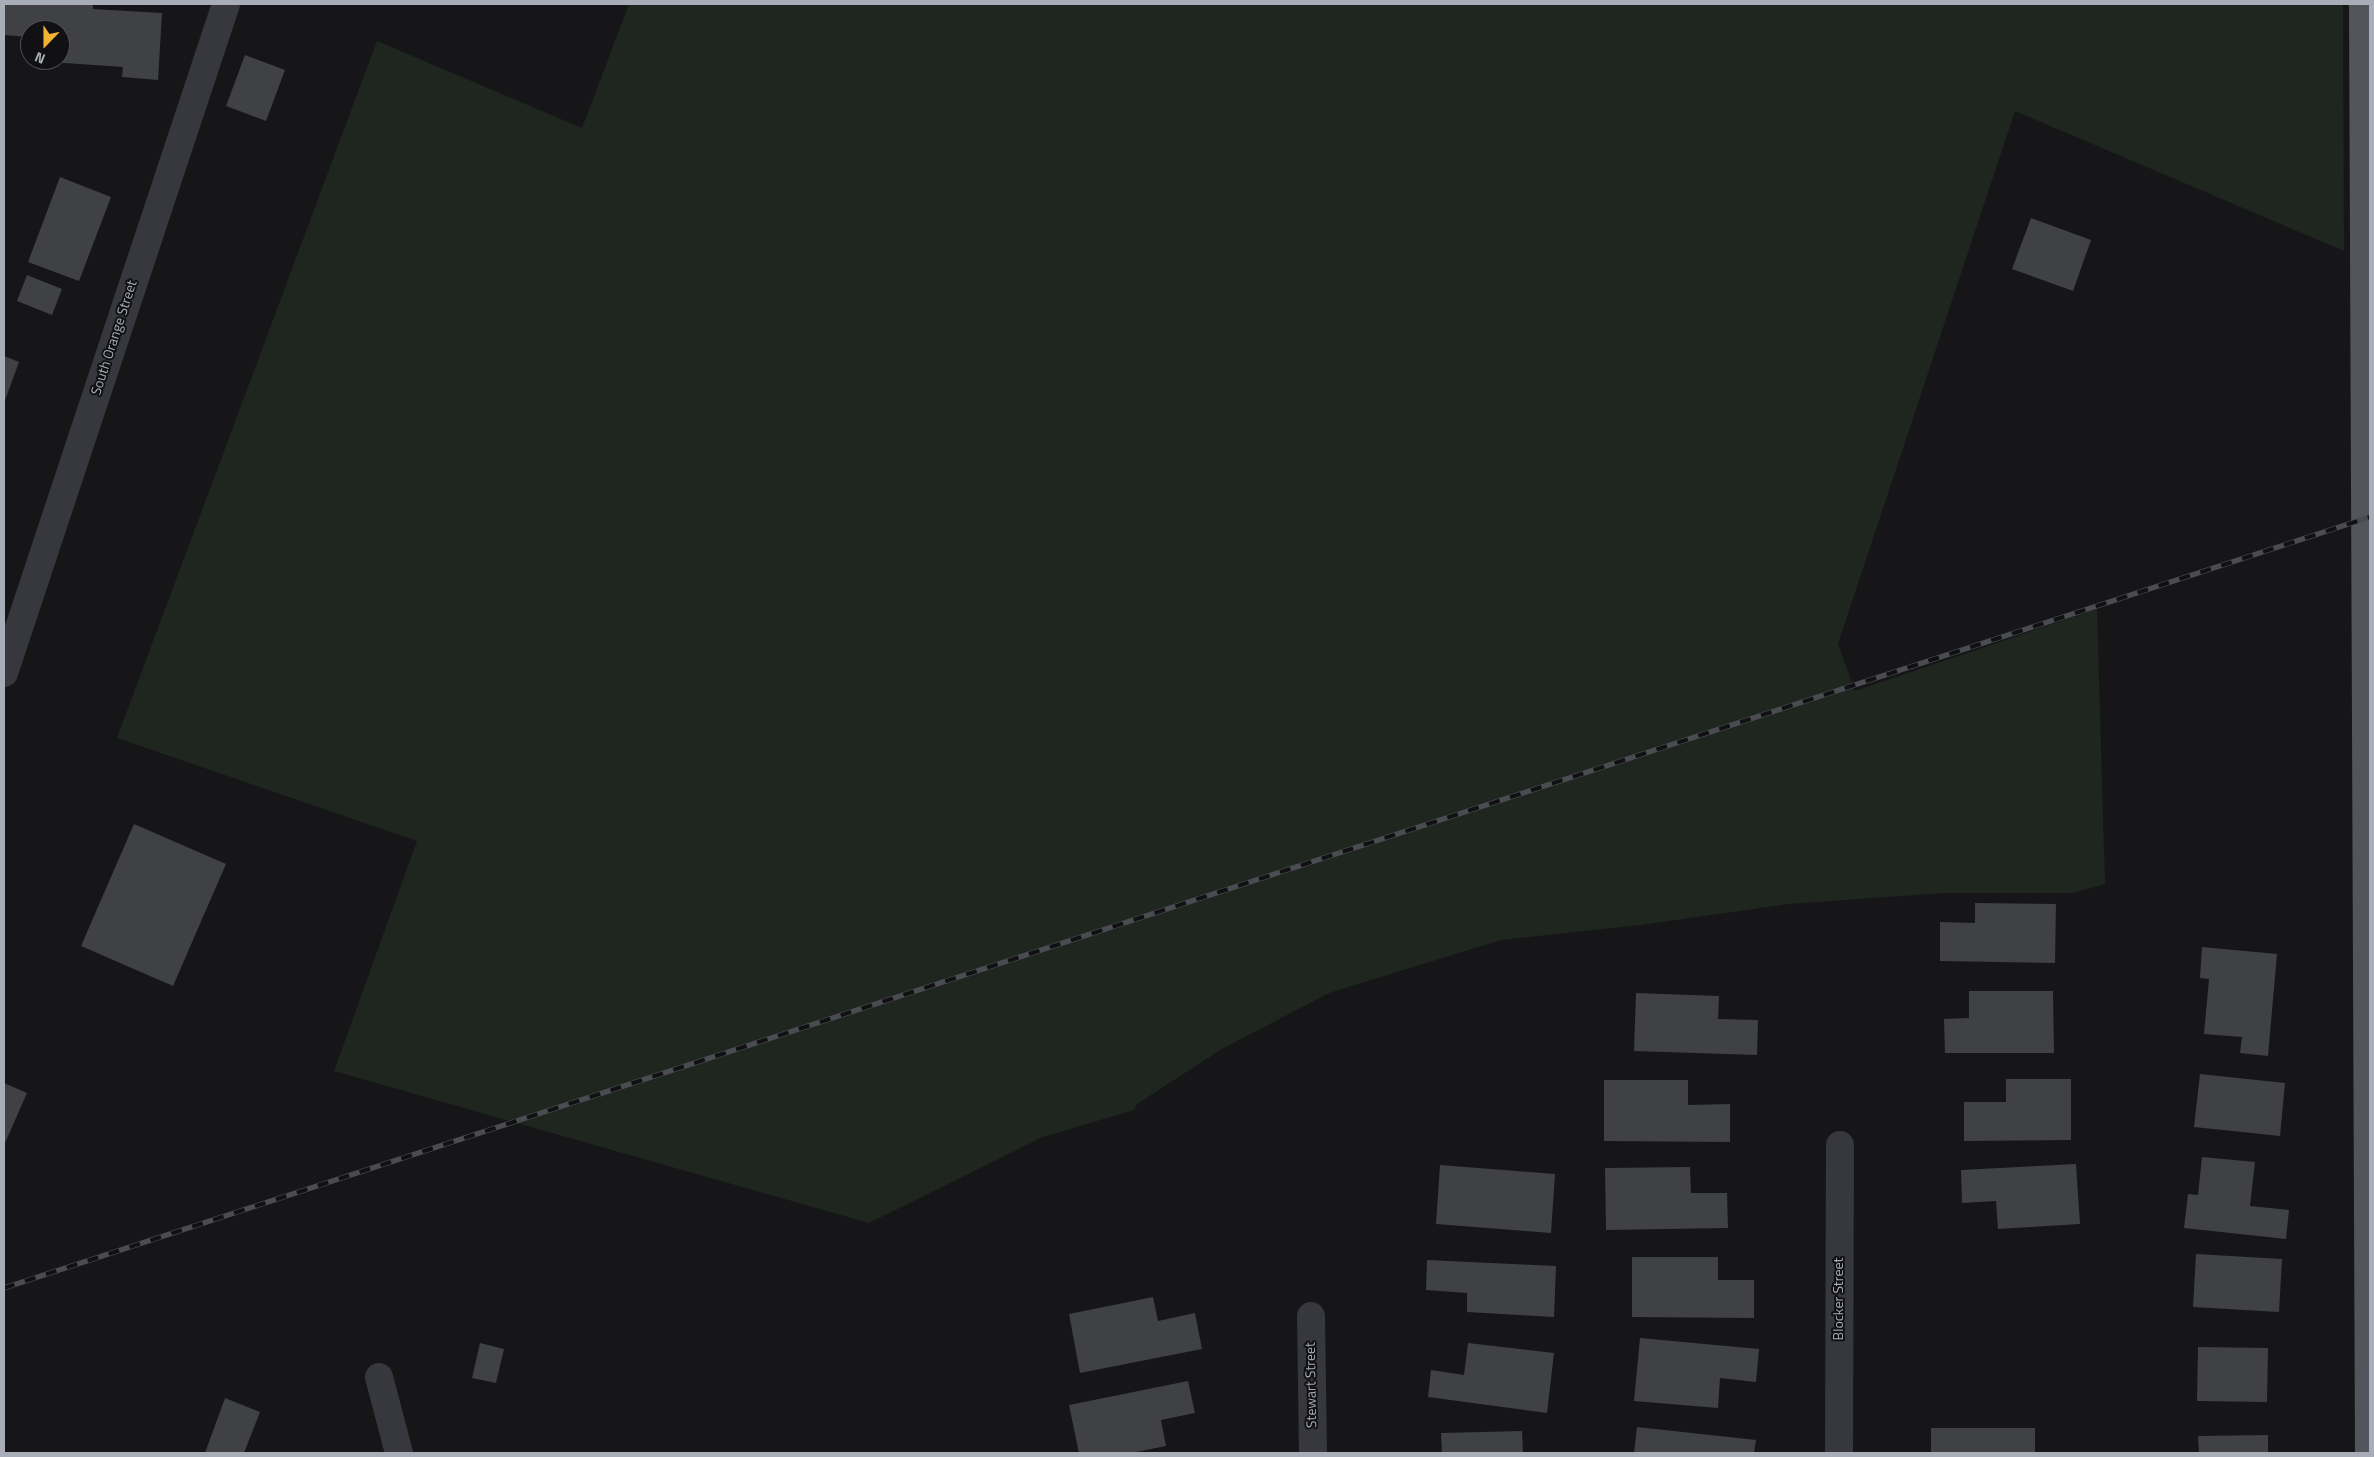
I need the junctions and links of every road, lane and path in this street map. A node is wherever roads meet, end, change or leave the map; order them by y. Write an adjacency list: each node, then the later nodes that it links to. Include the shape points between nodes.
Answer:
1 (226, 4): 3 (street, South Orange Street)
2 (2363, 4): 10 (main road)
3 (4, 672)
4 (1840, 1145): 9 (street, Blocker Street)
5 (1311, 1316): 8 (street, Stewart Street)
6 (379, 1377): 7 (street)
7 (399, 1453)
8 (1313, 1453)
9 (1839, 1453)
10 (2369, 1453)

